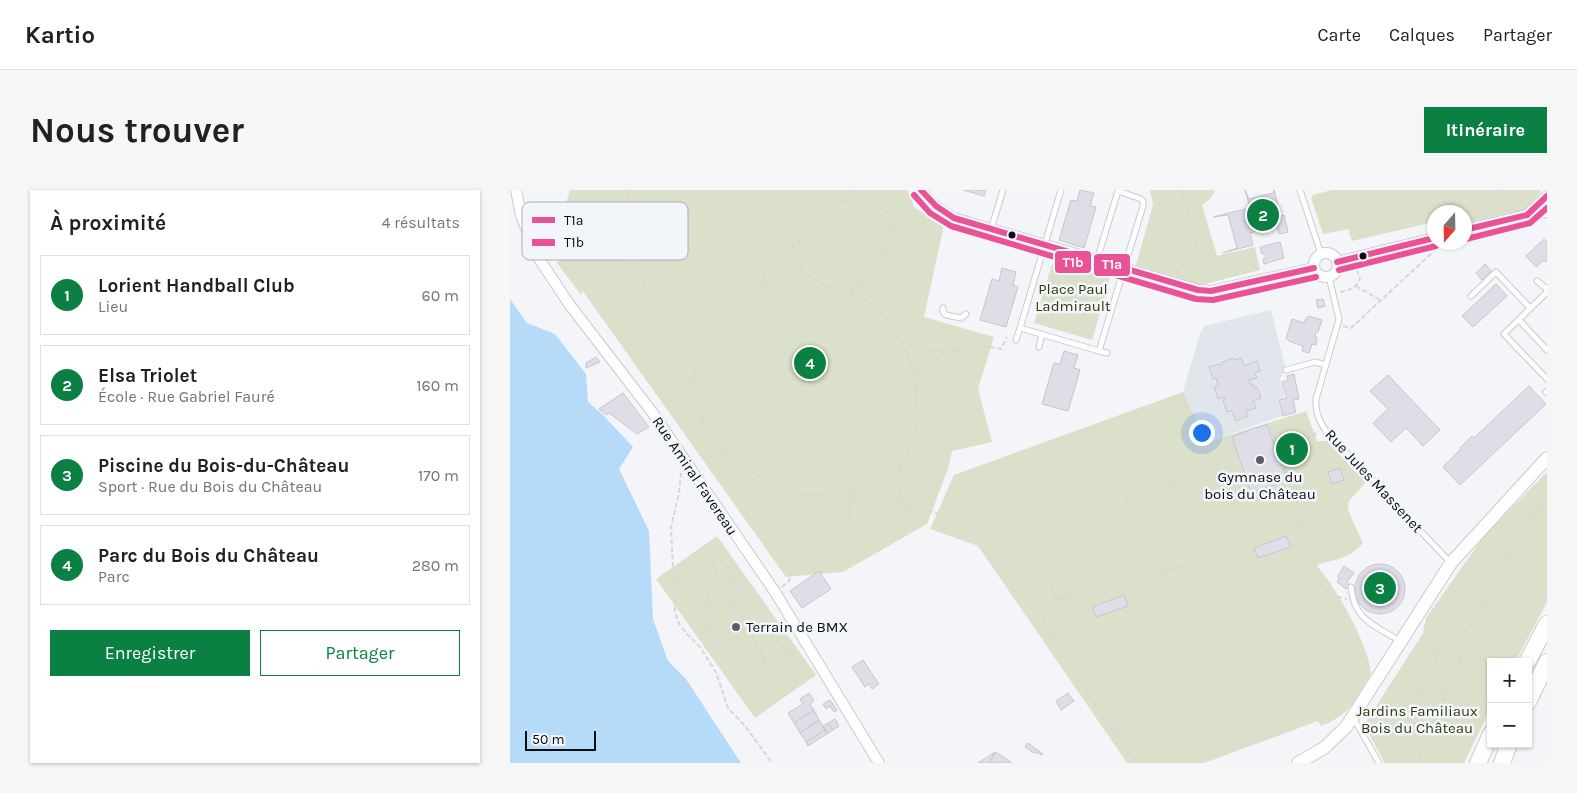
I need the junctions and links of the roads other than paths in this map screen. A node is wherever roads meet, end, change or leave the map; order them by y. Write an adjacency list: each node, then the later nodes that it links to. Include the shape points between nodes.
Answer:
1 (516, 190): 9 (street, Rue Amiral Favereau)
2 (921, 190): 12 (street, via 938,208 954,218)
3 (1002, 190): 12 (lane)
4 (1061, 190): 14 (lane)
5 (1300, 190): 15 (lane)
6 (1116, 191): 17 (lane); 21 (lane, via 1139,198 1144,204)
7 (1547, 196): 10 (street)
8 (1547, 212): 10 (street)
9 (522, 215)
10 (1527, 215): 11 (street)
11 (1472, 228)
12 (990, 232): 14 (street)
13 (1427, 240): 19 (street)
14 (1045, 245): 17 (street); 20 (lane)
15 (1321, 254): 19 (street, via 1331,254); 22 (street, via 1315,260)
16 (540, 260): 53 (street, Rue Amiral Favereau, via 569,304 652,412 774,592)
17 (1097, 260): 21 (street)
18 (1032, 261): 20 (lane)
19 (1337, 262): 23 (street, via 1336,271)
20 (1039, 263): 31 (lane)
21 (1124, 268): 22 (street, via 1211,291); 36 (lane)
22 (1314, 268): 23 (street, via 1320,275)
23 (1329, 277): 38 (lane, Rue Jules Massenet, via 1339,319)
24 (1537, 281): 25 (lane)
25 (1547, 290): 28 (lane)
26 (1471, 296): 28 (lane, via 1496,272)
27 (943, 308): 29 (lane, via 945,314 961,318)
28 (1530, 308): 30 (lane)
29 (966, 314)
30 (1519, 320): 35 (lane); 40 (lane, via 1504,334)
31 (1020, 328): 32 (lane); 33 (lane)
32 (1042, 334): 34 (lane); 36 (lane)
33 (1016, 340)
34 (1039, 347)
35 (1547, 350)
36 (1099, 351): 37 (lane)
37 (1107, 354)
38 (1326, 365): 39 (lane, via 1315,362); 42 (lane, Rue Jules Massenet, via 1315,409 1324,428)
39 (1286, 370)
40 (1547, 379)
41 (1547, 458): 42 (street)
42 (1451, 563): 45 (street)
43 (1351, 587): 45 (lane, via 1352,601 1361,617)
44 (1547, 624): 46 (highway)
45 (1400, 641): 49 (street)
46 (1529, 658)
47 (1547, 662): 48 (highway)
48 (1532, 694)
49 (1353, 716): 54 (street, via 1336,738 1312,757); 55 (lane)
50 (1487, 743): 56 (highway)
51 (1487, 748): 57 (highway)
52 (1508, 748): 58 (highway)
53 (879, 763)
54 (1298, 763)
55 (1379, 763)
56 (1478, 763)
57 (1483, 763)
58 (1502, 763)

